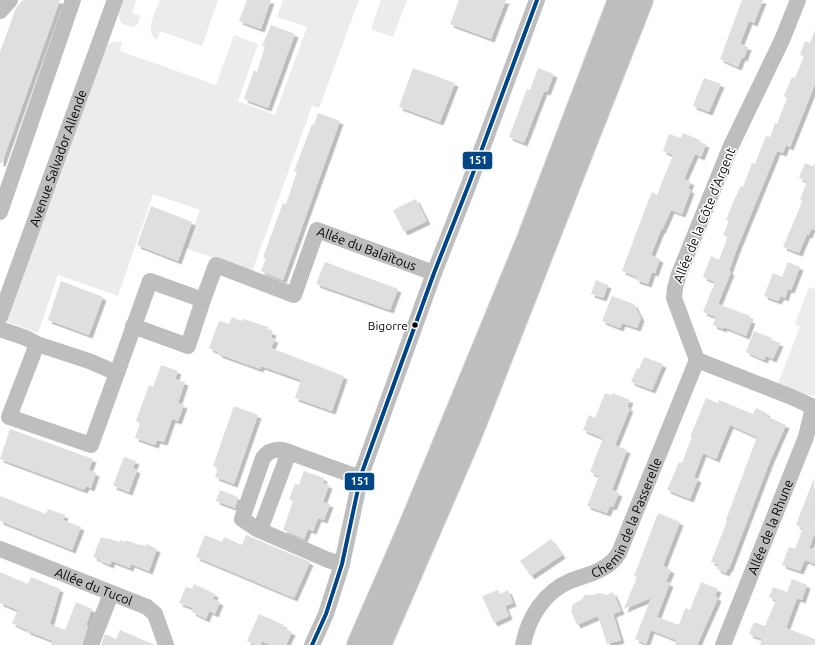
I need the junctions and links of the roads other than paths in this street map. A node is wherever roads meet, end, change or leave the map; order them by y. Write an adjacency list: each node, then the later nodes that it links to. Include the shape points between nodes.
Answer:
1 (10, 0): 8 (street)
2 (73, 0): 9 (street)
3 (115, 0): 12 (street, Avenue Salvador Allende)
4 (537, 0): 10 (street)
5 (619, 0): 25 (highway, via 528,239 408,528)
6 (642, 0): 25 (highway, via 470,437)
7 (798, 0): 16 (street, Allée de la Côte d'Argent, via 782,40 730,148 675,288 674,298)
8 (0, 11)
9 (0, 212)
10 (434, 273): 11 (street, Allée du Balaïtous, via 317,230 294,295 216,266); 20 (street)
11 (203, 300): 13 (street, via 150,281); 13 (street, via 188,346)
12 (0, 317)
13 (133, 326): 17 (street)
14 (0, 329): 15 (street)
15 (36, 344): 17 (street); 17 (street, via 9,417 91,445)
16 (697, 360): 18 (street); 30 (street, Chemin de la Passerelle, via 619,553 612,562 600,570 568,582 553,591 531,618)
17 (117, 373)
18 (814, 406): 31 (street, Allée de la Rhune, via 806,437)
19 (288, 452): 20 (street, via 352,475); 21 (street); 21 (street, via 276,449 263,458 242,519)
20 (361, 475): 23 (street)
21 (260, 530): 23 (street)
22 (0, 549): 24 (street, Allée du Tucol)
23 (342, 564): 28 (street, via 326,614)
24 (111, 594): 26 (street); 27 (street, Allée du Tucol, via 152,610)
25 (378, 632): 29 (highway)
26 (91, 645)
27 (166, 645)
28 (312, 645)
29 (358, 645)
30 (522, 645)
31 (723, 645)

